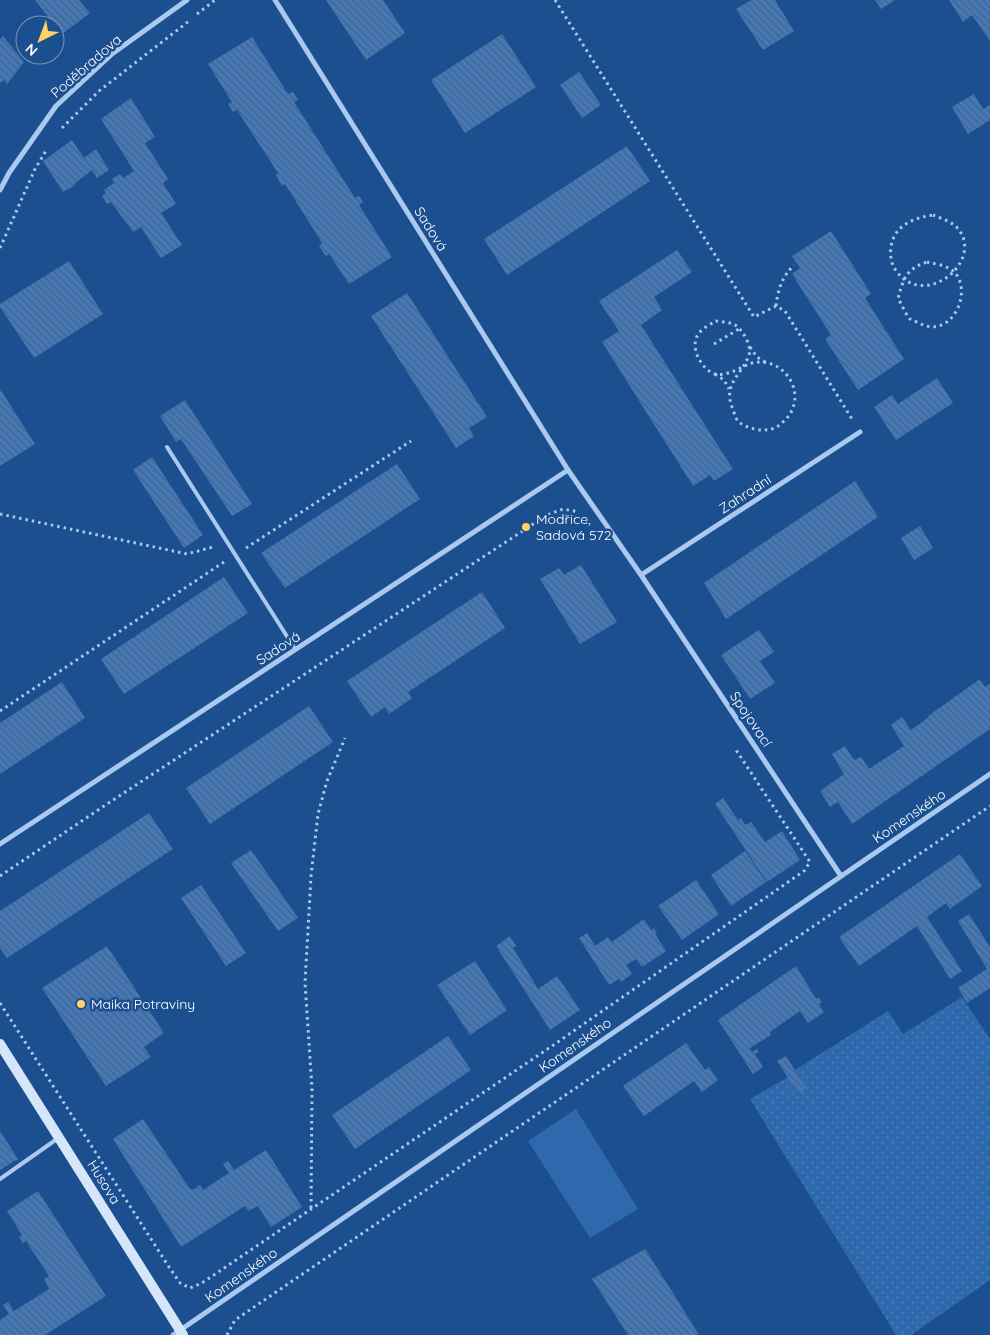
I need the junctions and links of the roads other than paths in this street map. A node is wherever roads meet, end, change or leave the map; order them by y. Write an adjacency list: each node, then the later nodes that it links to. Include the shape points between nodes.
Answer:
1 (188, 0): 3 (street, Poděbradova, via 112,54 56,106)
2 (276, 0): 6 (street, Sadová)
3 (0, 190)
4 (860, 432): 7 (street, Zahradní)
5 (168, 447): 8 (lane)
6 (568, 470): 7 (street, Sadová); 8 (street, Sadová)
7 (641, 575): 11 (street, Spojovací)
8 (295, 649): 10 (street, Sadová)
9 (990, 774): 11 (street, Komenského)
10 (0, 844)
11 (841, 876): 15 (street, Komenského)
12 (0, 1044): 13 (street, Husova)
13 (59, 1138): 14 (lane); 15 (street, Husova)
14 (0, 1179)
15 (179, 1333)

